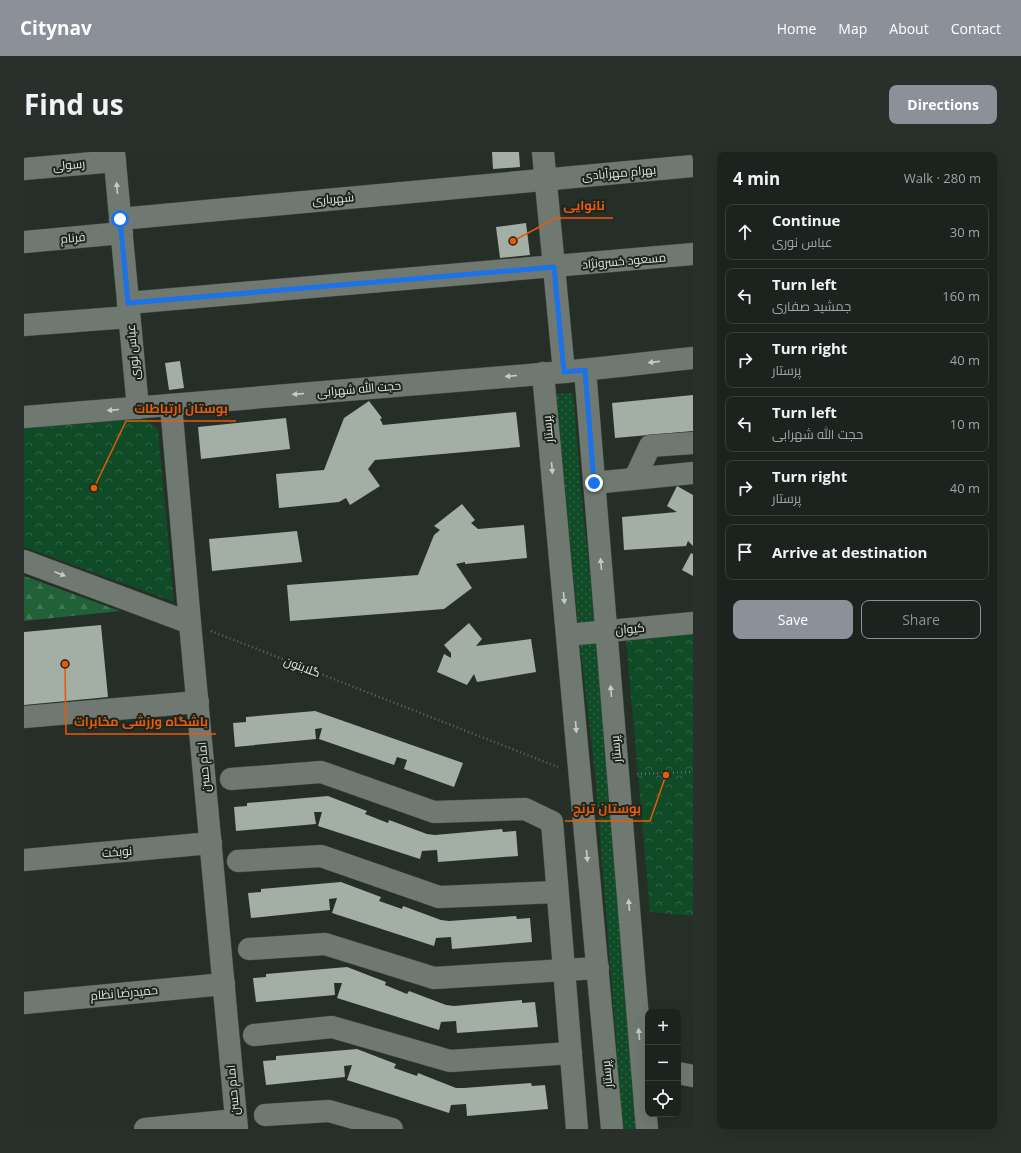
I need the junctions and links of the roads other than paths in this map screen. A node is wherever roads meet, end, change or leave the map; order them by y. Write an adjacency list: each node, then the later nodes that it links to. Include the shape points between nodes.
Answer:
1 (543, 152): 5 (street, پرستار)
2 (114, 156): 4 (street, رسولى); 6 (street, عباس نوری, one-way to 2)
3 (693, 166): 5 (street, بهرام مهرآبادی)
4 (24, 169)
5 (546, 180): 6 (street, شهریاری); 9 (street, پرستار)
6 (121, 226): 7 (street, فرنام); 10 (street, عباس نوری)
7 (24, 242)
8 (693, 254): 9 (street, مسعود خسرونژاد)
9 (554, 267): 10 (street, مسعود خسرونژاد); 13 (street, پرستار)
10 (129, 310): 11 (street, مسعود خسرونژاد); 15 (street, عباس نوری)
11 (24, 325)
12 (693, 358): 13 (street, حجت الله شهرابی, one-way to 13)
13 (564, 372): 14 (street, حجت الله شهرابی, one-way to 14); 20 (street, پرستار); 25 (street, پرستار, one-way to 25)
14 (171, 405): 15 (street, حجت الله شهرابی); 22 (street, امام حسن)
15 (138, 408): 16 (street, حجت الله شهرابی, one-way to 16)
16 (24, 417)
17 (693, 442): 19 (street, via 650,446)
18 (693, 473): 19 (street)
19 (635, 478): 20 (street)
20 (594, 483): 24 (street, پرستار, one-way to 20)
21 (24, 561): 22 (street, one-way to 22)
22 (190, 623): 26 (street, امام حسن)
23 (693, 623): 24 (street, کیوان)
24 (607, 631): 25 (street, کیوان); 40 (street, پرستار, one-way to 24)
25 (567, 635): 34 (street, پرستار, one-way to 34)
26 (198, 702): 27 (street); 29 (street, امام حسن)
27 (24, 717)
28 (231, 779): 32 (street, via 321,772 434,812 525,809 552,822)
29 (211, 843): 30 (street, نوبخت); 36 (street, امام حسن)
30 (24, 860)
31 (238, 861): 32 (street, via 321,856 439,897)
32 (558, 892): 35 (street)
33 (249, 949): 35 (street, via 325,944 434,978)
34 (598, 968): 35 (street); 49 (street, پرستار)
35 (564, 970): 39 (street)
36 (224, 984): 37 (street, حمیدرضا نظام); 45 (street, امام حسن)
37 (24, 1003)
38 (254, 1035): 39 (street, via 332,1027 450,1061)
39 (571, 1053): 48 (street)
40 (645, 1066)
41 (681, 1074): 42 (street)
42 (693, 1076)
43 (645, 1081): 50 (street, پرستار)
44 (265, 1115): 47 (street, via 329,1110)
45 (236, 1124): 46 (street)
46 (145, 1129)
47 (392, 1129)
48 (577, 1129)
49 (612, 1129)
50 (647, 1129)

